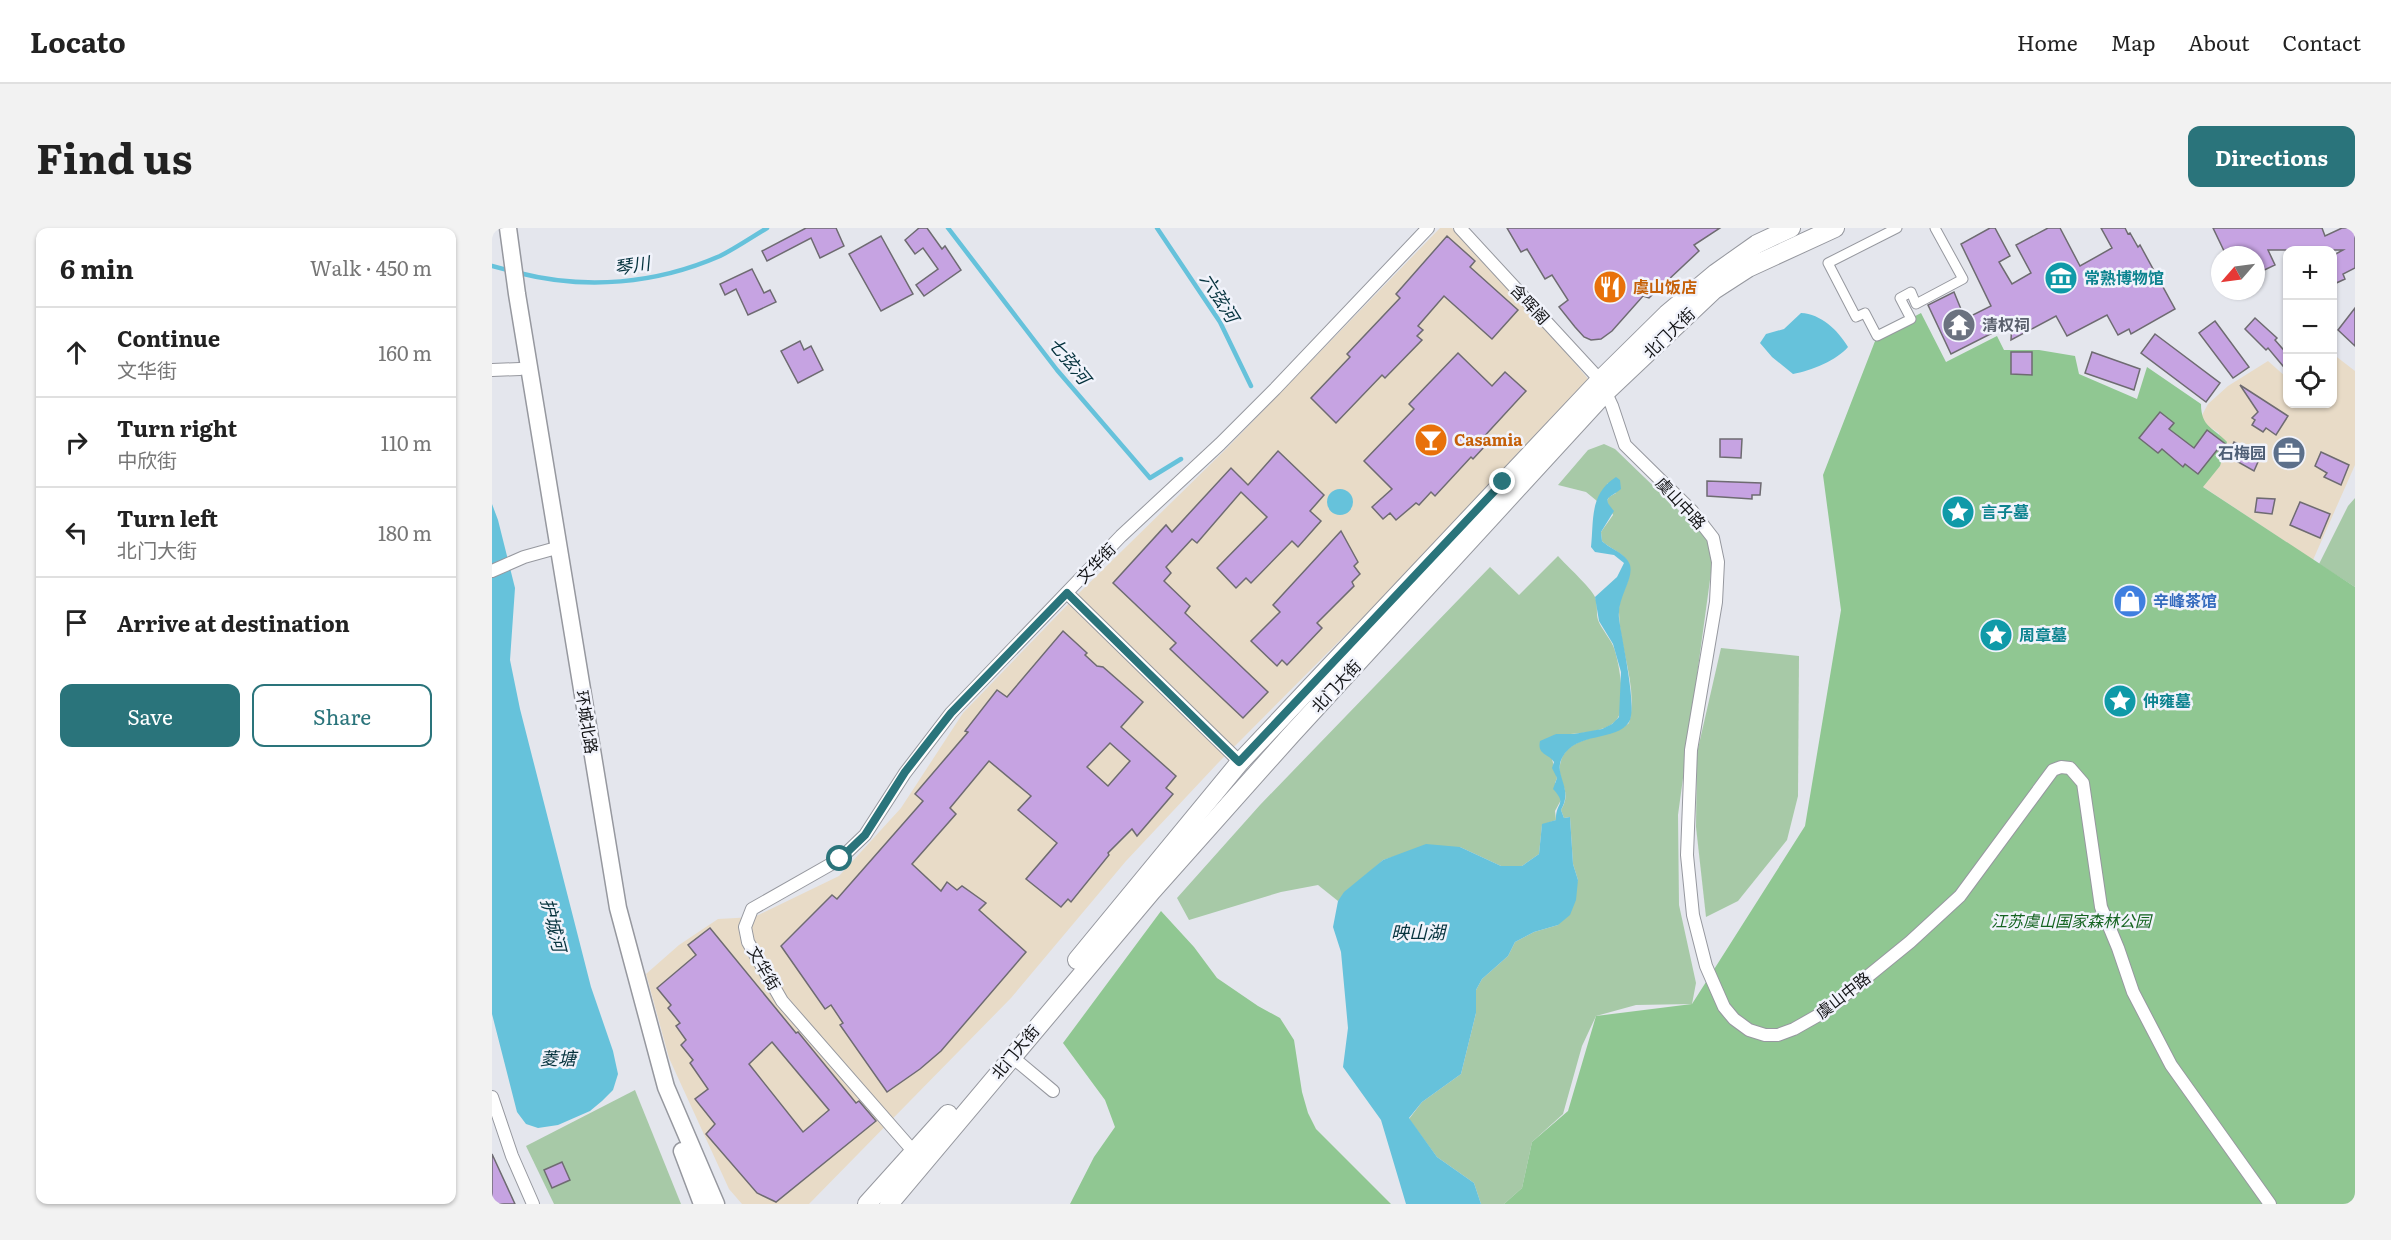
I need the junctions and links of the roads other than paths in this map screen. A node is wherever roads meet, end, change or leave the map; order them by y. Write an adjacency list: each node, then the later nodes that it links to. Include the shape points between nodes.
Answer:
1 (500, 228): 9 (main road, 环城北路)
2 (508, 228): 9 (main road, 环城北路)
3 (1428, 228): 16 (street, 文华街, via 1275,389)
4 (1460, 228): 13 (street, 含晖阁)
5 (1791, 228): 13 (main road, 北门大街, via 1757,244 1716,273 1667,314)
6 (1834, 228): 13 (main road, 北门大街, via 1748,268 1714,290)
7 (1897, 228): 8 (street, via 1828,263 1856,317 1865,313 1876,336 1911,319 1900,298 1911,292 1916,304 1963,279)
8 (1935, 228)
9 (508, 261): 10 (main road, 环城北路)
10 (513, 294): 12 (main road, 环城北路); 14 (main road, 环城北路)
11 (494, 369): 12 (street)
12 (520, 369): 14 (main road, 环城北路)
13 (1602, 386): 17 (main road, 北门大街); 18 (main road, 北门大街, via 1152,891); 27 (street, 虞山中路, via 1625,445 1692,511 1713,538 1719,562 1691,750 1687,855 1693,915 1706,966 1724,1007 1749,1030 1765,1035 1794,1029 1824,1012 1960,896 2053,770 2070,768 2083,783 2101,907 2133,992 2171,1065)
14 (556, 547): 15 (street); 23 (main road, 环城北路, via 575,718 607,908 658,1088); 24 (main road, 环城北路, via 618,908 666,1087)
15 (492, 572)
16 (1067, 593): 17 (street); 21 (street, 文华街, via 951,713 905,772 865,835 840,859 752,909 745,927 748,942 782,1001)
17 (1239, 762): 21 (main road, 北门大街)
18 (1011, 1056): 19 (street); 26 (main road, 北门大街)
19 (1053, 1091)
20 (492, 1097): 22 (street)
21 (914, 1152): 25 (main road, 北门大街)
22 (533, 1204)
23 (702, 1204)
24 (716, 1204)
25 (867, 1204)
26 (889, 1204)
27 (2270, 1204)

